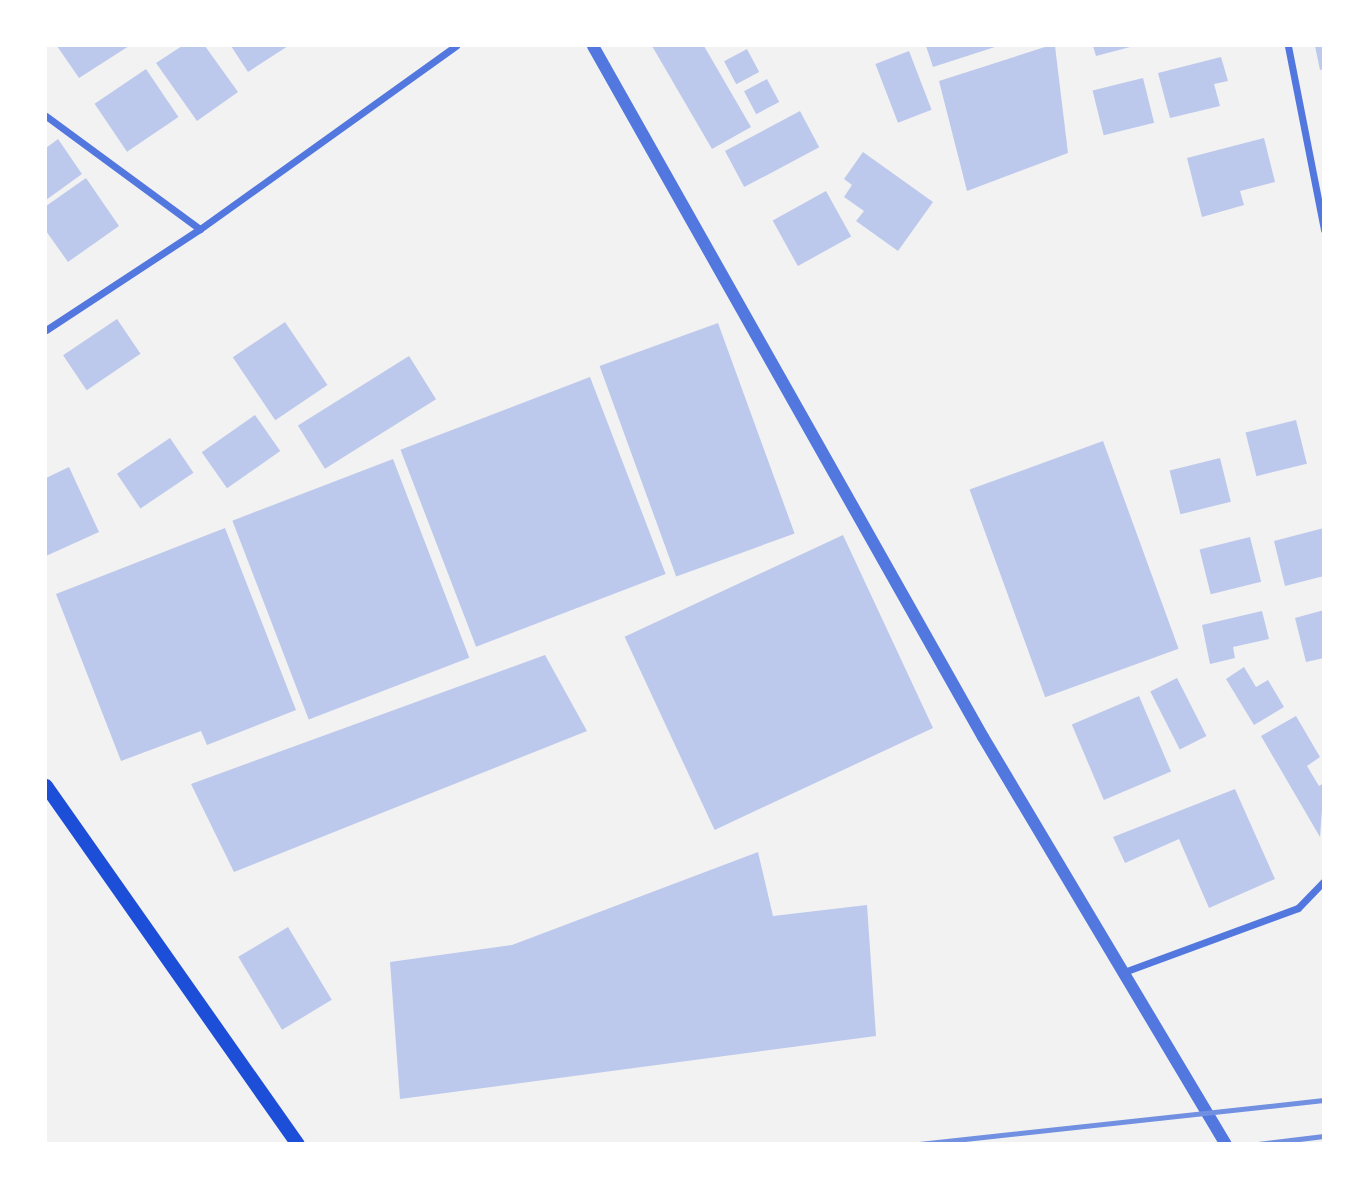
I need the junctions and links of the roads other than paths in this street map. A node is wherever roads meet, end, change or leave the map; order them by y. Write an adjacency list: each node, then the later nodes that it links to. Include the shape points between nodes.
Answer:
1 (456, 46): 5 (street)
2 (593, 46): 10 (street, via 983,737)
3 (1288, 46): 6 (street)
4 (46, 116): 5 (street)
5 (200, 229): 7 (street)
6 (1324, 229)
7 (46, 330)
8 (46, 786): 11 (main road)
9 (1324, 881): 10 (street, via 1298,908)
10 (1124, 972): 12 (street)
11 (298, 1143)
12 (1226, 1143)

